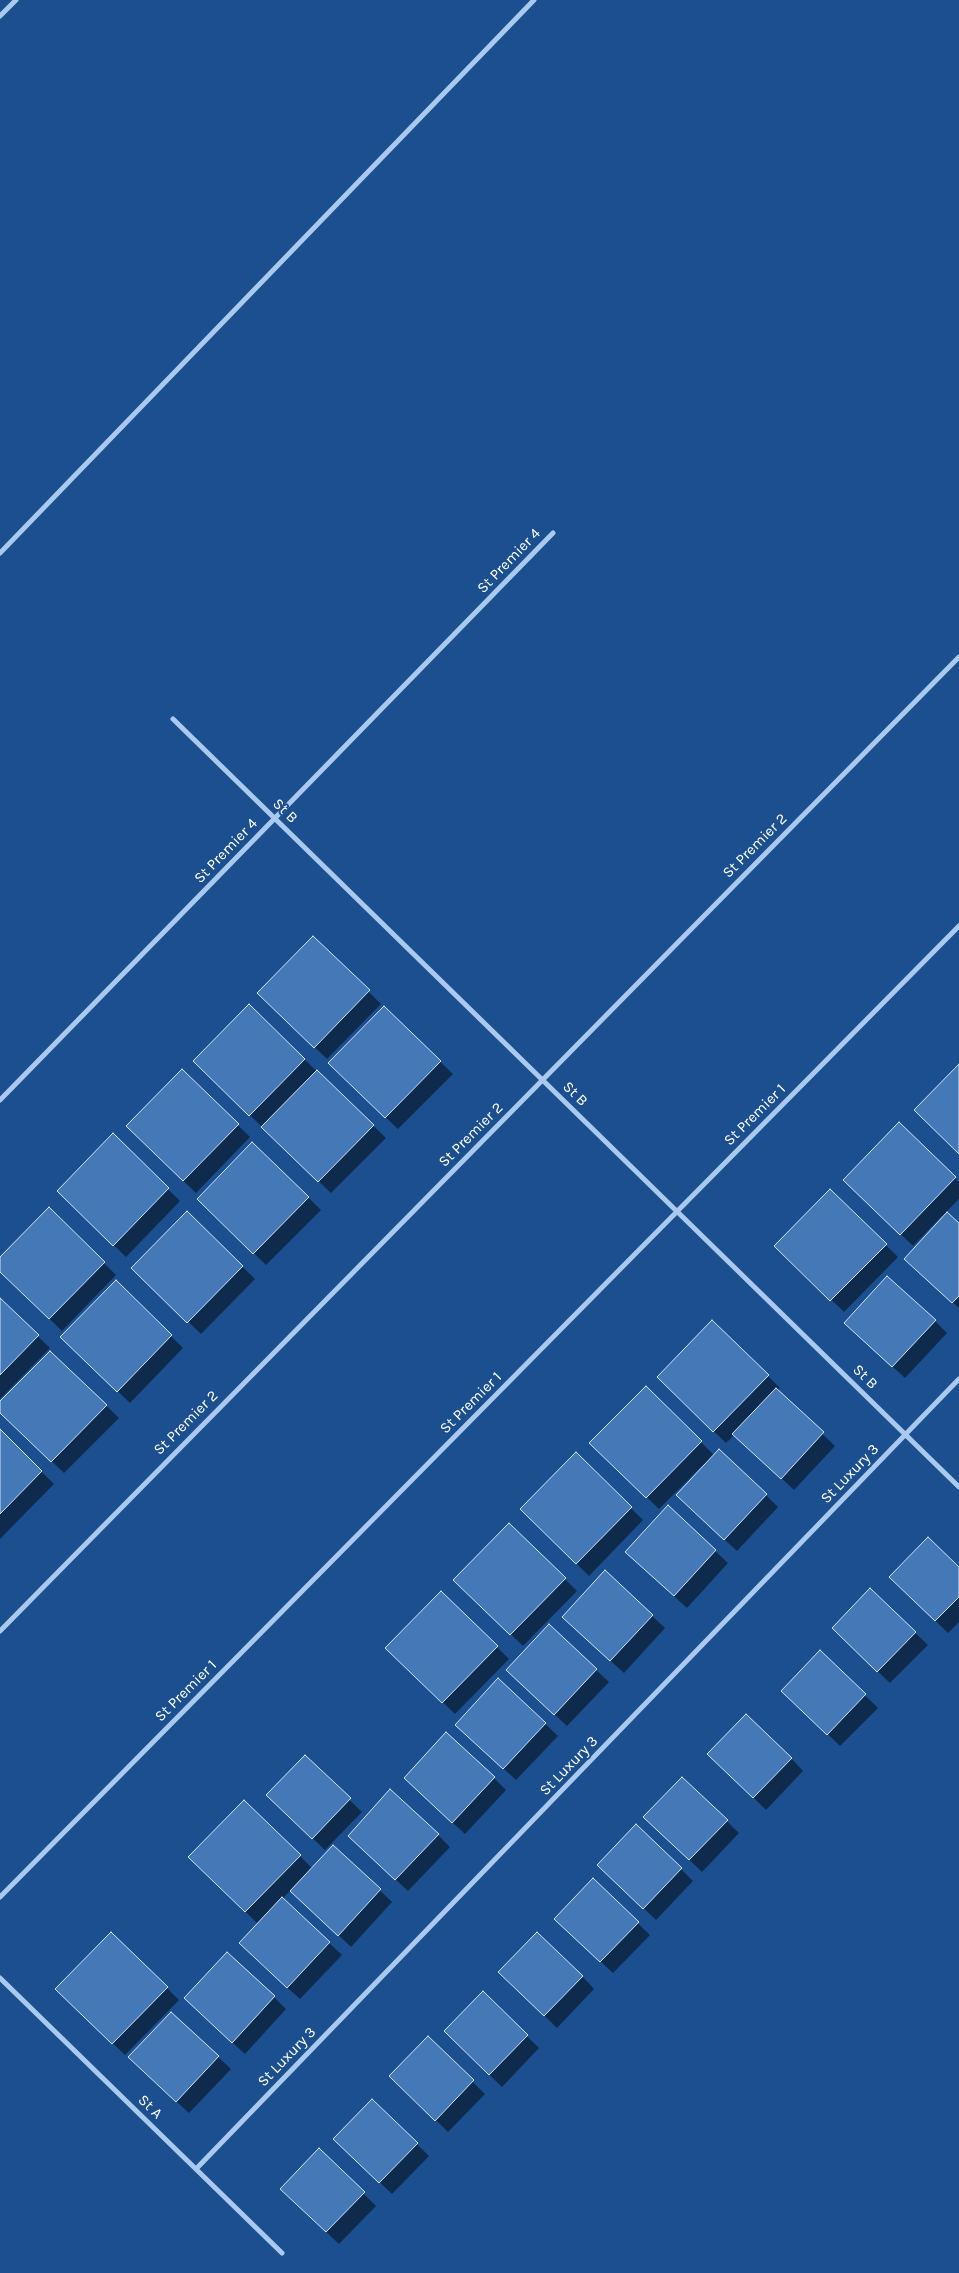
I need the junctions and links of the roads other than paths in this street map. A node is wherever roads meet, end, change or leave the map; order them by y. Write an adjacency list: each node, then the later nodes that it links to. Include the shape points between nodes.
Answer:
1 (16, 0): 3 (street)
2 (534, 0): 5 (street)
3 (0, 16)
4 (553, 533): 8 (street, St Premier 4)
5 (0, 553)
6 (959, 657): 10 (street, St Premier 2)
7 (174, 719): 8 (street, St B)
8 (275, 818): 10 (street, St B); 11 (street, St Premier 4)
9 (959, 926): 12 (street, St Premier 1)
10 (542, 1080): 12 (street, St B); 16 (street, St Premier 2)
11 (0, 1100)
12 (677, 1212): 14 (street, St B); 17 (street, St Premier 1)
13 (959, 1379): 14 (street, St Luxury 3)
14 (905, 1435): 15 (street, St B); 19 (street, St Luxury 3)
15 (959, 1487)
16 (0, 1630)
17 (0, 1897)
18 (0, 1978): 19 (street, St A)
19 (196, 2169): 20 (street, St A)
20 (282, 2253)

